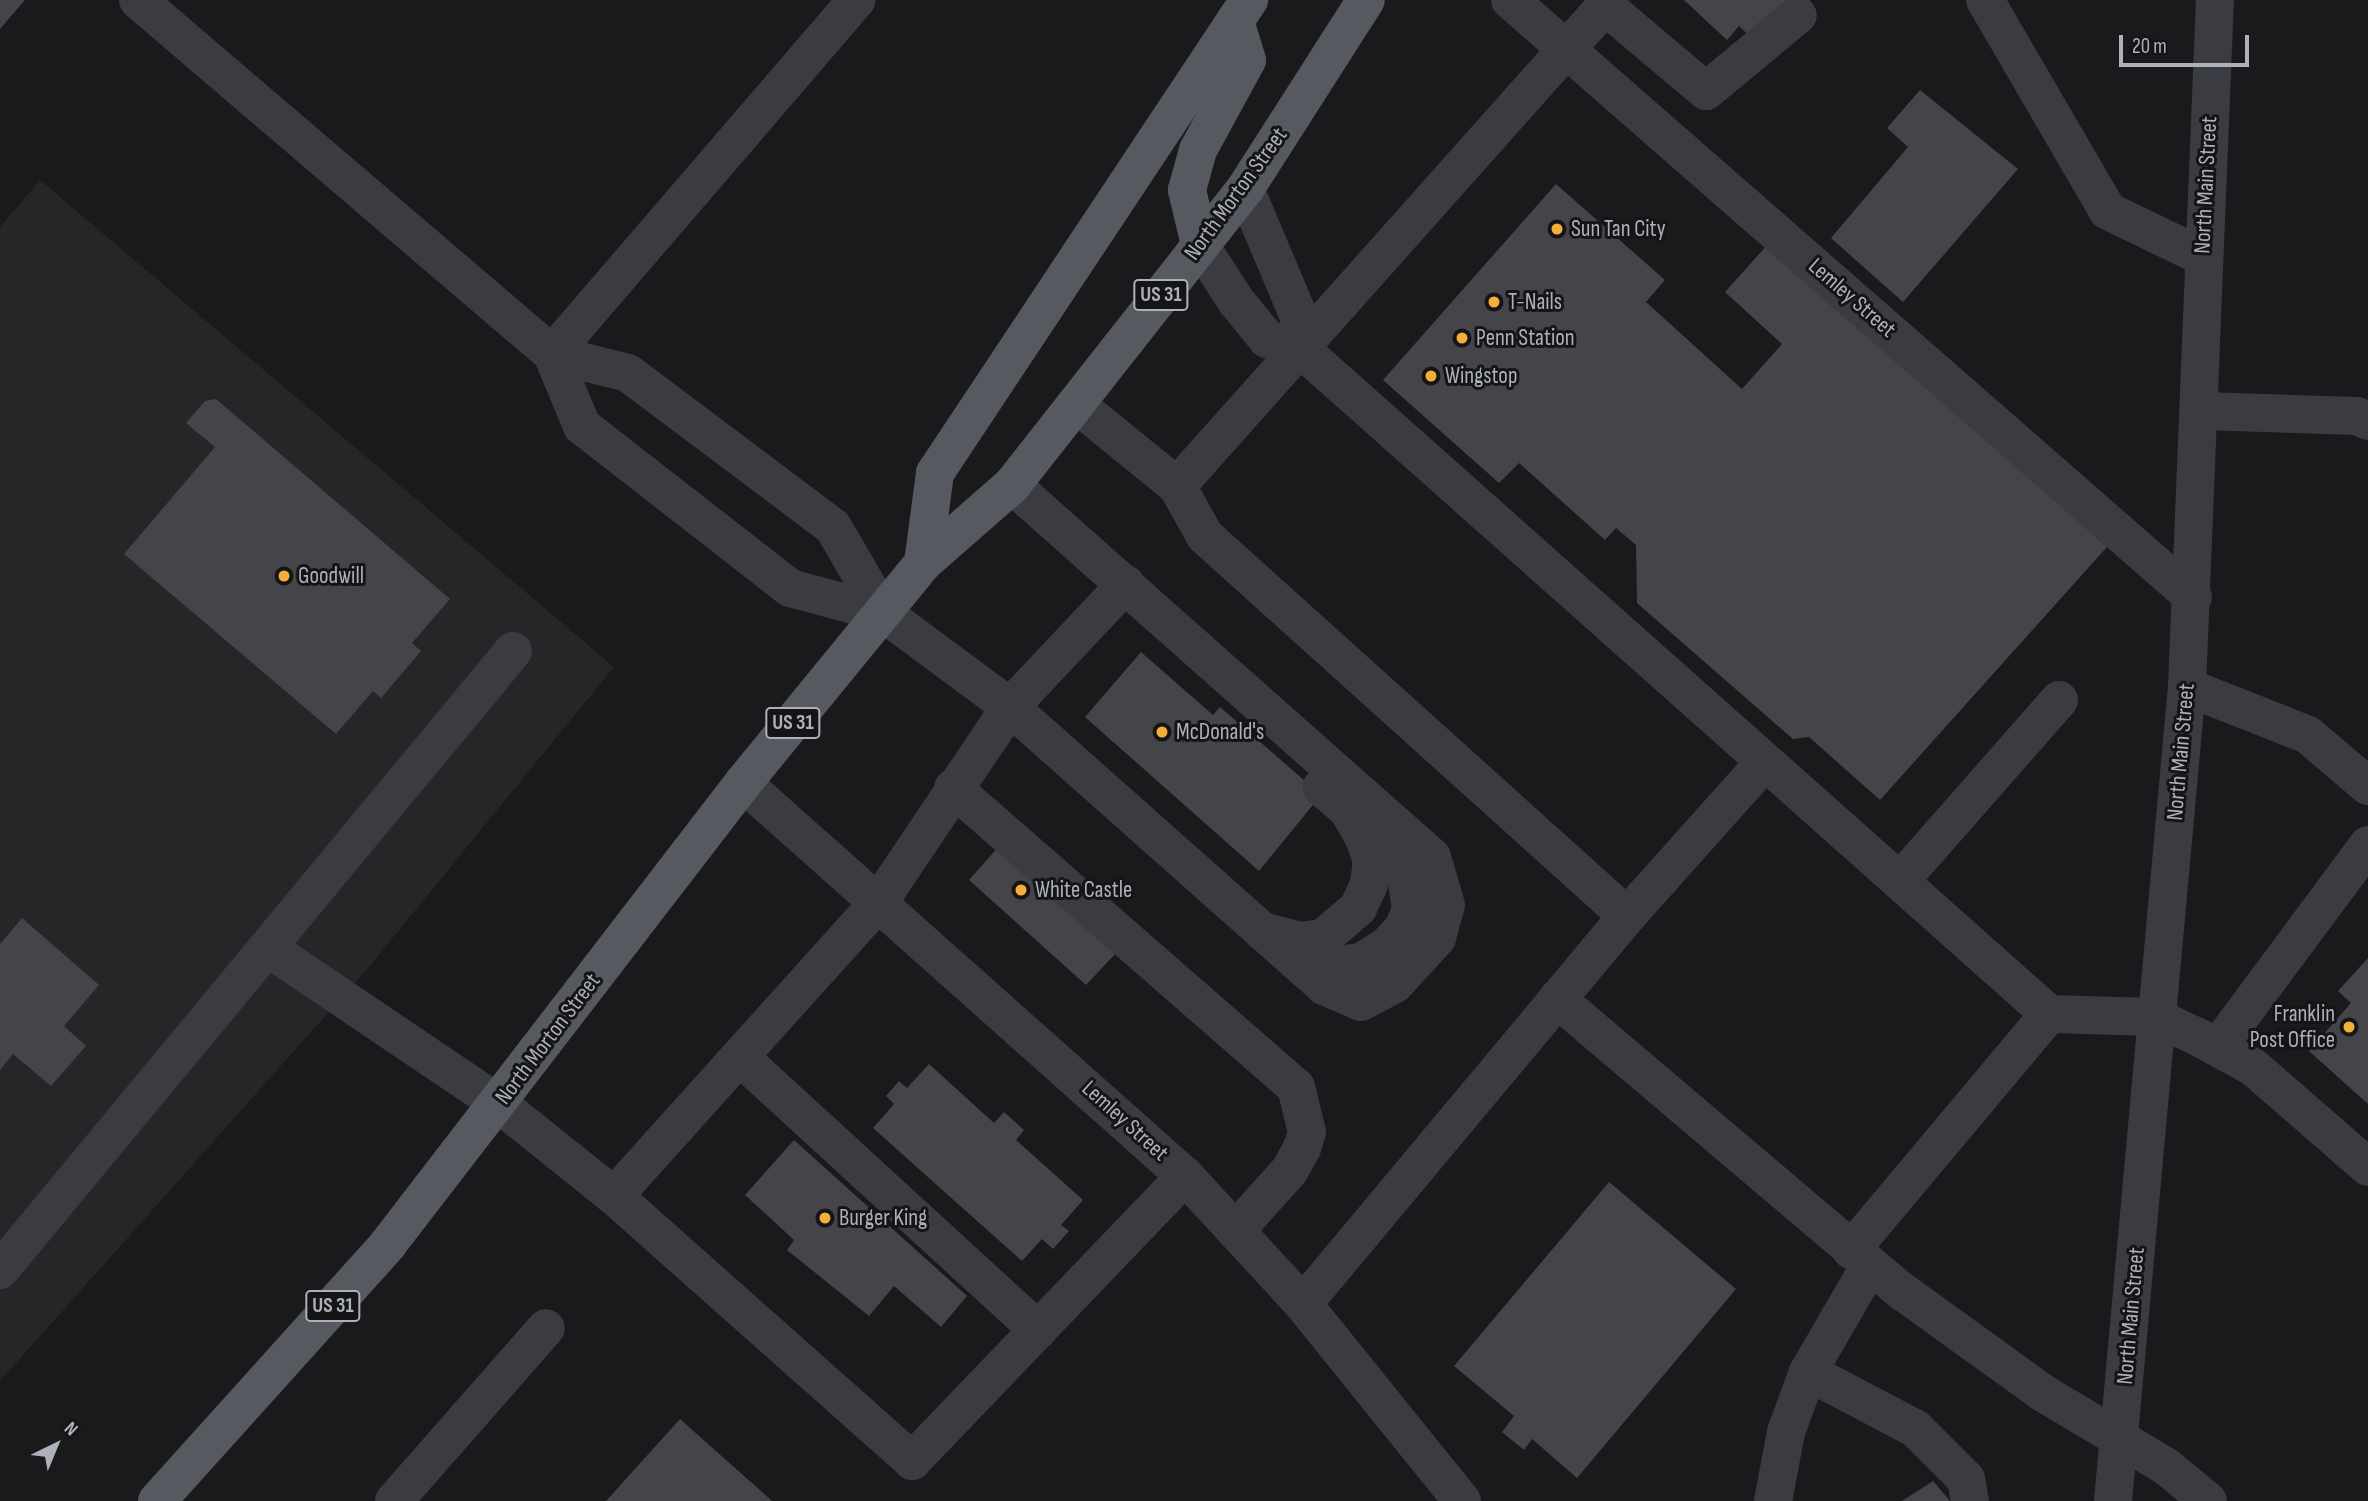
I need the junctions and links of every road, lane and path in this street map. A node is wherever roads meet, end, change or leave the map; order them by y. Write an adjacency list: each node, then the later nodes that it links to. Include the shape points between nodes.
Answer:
1 (138, 0): 15 (street)
2 (857, 0): 15 (street)
3 (1366, 0): 11 (main road, North Morton Street / US 31)
4 (1510, 0): 10 (street, Lemley Street)
5 (1985, 0): 13 (street, via 2108,211)
6 (2215, 0): 13 (street, North Main Street)
7 (1602, 3): 9 (street, via 1706,92); 10 (street)
8 (1242, 11): 12 (main road, via 1247,60 1198,150 1187,190); 21 (main road, via 936,473)
9 (1798, 15)
10 (1567, 48): 14 (street); 23 (street, Lemley Street)
11 (1245, 189): 12 (main road, North Morton Street / US 31); 14 (street, via 1299,317)
12 (1200, 245): 14 (street, via 1267,339); 16 (main road, North Morton Street / US 31)
13 (2203, 257): 17 (street, North Main Street)
14 (1302, 350): 20 (street); 29 (street)
15 (552, 354): 24 (street, via 628,373 833,527); 24 (street, via 582,426 790,588)
16 (1076, 404): 19 (main road, North Morton Street / US 31); 20 (street)
17 (2200, 411): 18 (street, via 2357,416); 23 (street, North Main Street)
18 (2368, 422)
19 (1012, 485): 21 (main road, North Morton Street / US 31); 22 (street)
20 (1177, 486): 37 (street, via 1205,537)
21 (923, 563): 24 (main road, North Morton Street / US 31)
22 (1139, 596): 28 (street); 33 (street, via 1200,680); 40 (street, via 1432,857 1446,905 1437,938 1395,984 1361,1002 1324,986)
23 (2193, 597): 26 (street, North Main Street)
24 (883, 613): 28 (street); 30 (main road, North Morton Street / US 31)
25 (513, 651): 39 (street)
26 (2187, 687): 31 (street, via 2308,735); 43 (street, North Main Street)
27 (2059, 700): 35 (street)
28 (1010, 707): 32 (street); 38 (street)
29 (1764, 763): 35 (street); 37 (street)
30 (743, 783): 36 (street, Lemley Street); 46 (main road, North Morton Street / US 31)
31 (2368, 786)
32 (953, 788): 36 (street); 50 (street, via 1296,1087 1307,1132 1303,1148 1290,1170)
33 (1348, 810): 38 (street, via 1372,861 1359,908 1322,938 1301,941); 40 (street, via 1405,869 1411,909 1387,946 1361,962)
34 (2368, 845): 44 (street)
35 (1900, 881): 42 (street)
36 (878, 902): 45 (street); 48 (street, Lemley Street)
37 (1627, 916): 41 (street)
38 (1262, 931): 40 (street)
39 (268, 948): 46 (street); 52 (street)
40 (1306, 970)
41 (1557, 999): 51 (street); 53 (street)
42 (2049, 1014): 43 (street); 51 (street)
43 (2155, 1017): 44 (street); 57 (street, North Main Street)
44 (2218, 1047): 47 (street, via 2253,1067)
45 (740, 1058): 49 (street); 55 (street)
46 (499, 1104): 49 (street); 58 (main road, North Morton Street / US 31, via 388,1244)
47 (2368, 1167)
48 (1185, 1176): 50 (street, Lemley Street); 55 (street)
49 (614, 1196): 55 (street, via 912,1461)
50 (1237, 1229): 53 (street, Lemley Street)
51 (1860, 1258): 56 (street); 57 (street, via 2043,1393)
52 (0, 1270)
53 (1303, 1304): 60 (street, Lemley Street)
54 (546, 1328): 59 (street)
55 (1038, 1330)
56 (1808, 1372): 61 (street, via 1786,1432); 62 (street, via 1916,1429 1966,1479)
57 (2121, 1438): 63 (street, North Main Street); 64 (street)
58 (157, 1501)
59 (394, 1501)
60 (1462, 1501)
61 (1773, 1501)
62 (1970, 1501)
63 (2113, 1501)
64 (2208, 1501)

